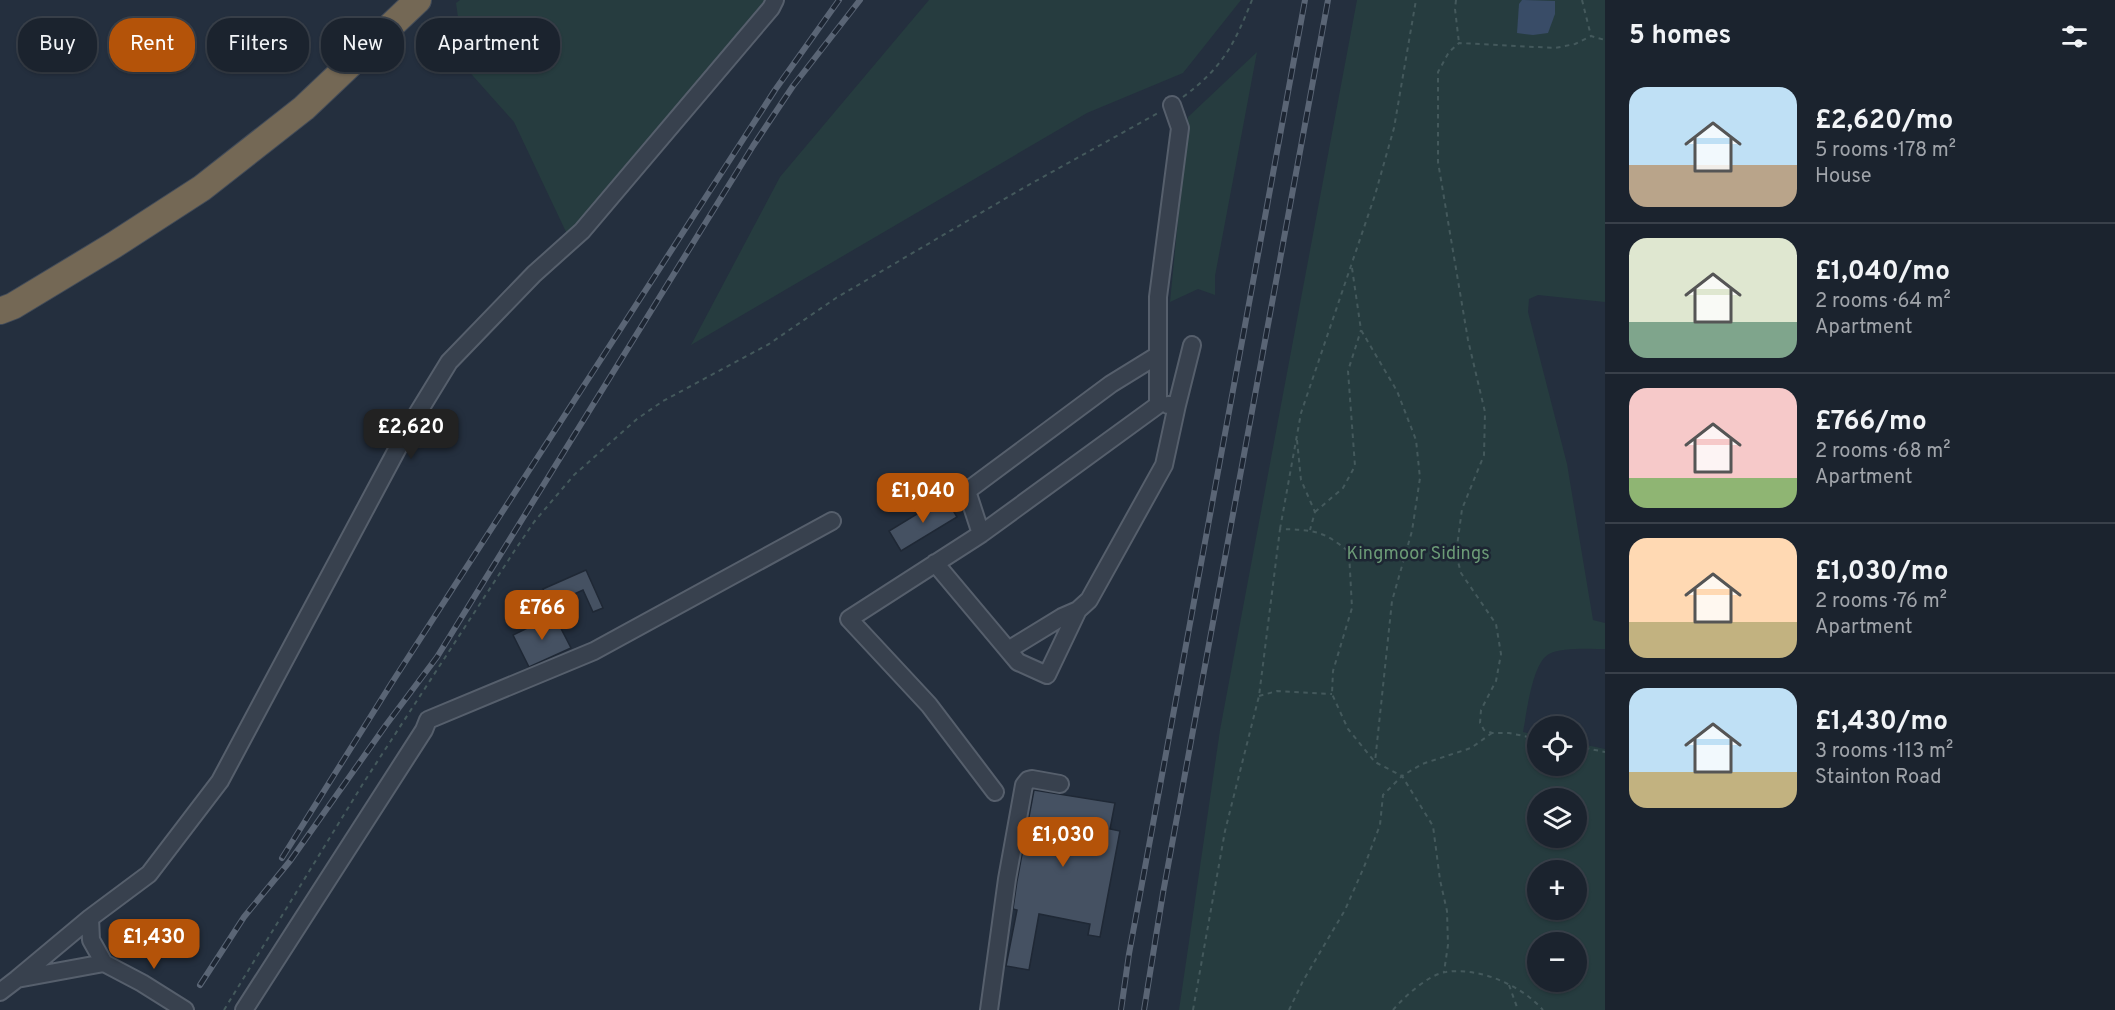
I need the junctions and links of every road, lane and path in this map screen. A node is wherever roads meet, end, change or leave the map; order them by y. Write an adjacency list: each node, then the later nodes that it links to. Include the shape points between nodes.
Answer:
1 (418, 0): 12 (highway, via 304,108 201,188 114,245)
2 (775, 0): 37 (street, via 582,231 534,274 449,362 408,429 220,781 149,874)
3 (1252, 0): 10 (path, via 1230,52 1205,81)
4 (1416, 0): 11 (path, via 1394,128)
5 (1456, 0): 9 (path)
6 (1582, 0): 7 (path)
7 (1591, 36): 8 (path); 9 (path, via 1555,48)
8 (1605, 40)
9 (1459, 43): 29 (path, via 1438,72 1438,162 1468,340 1485,412 1484,455 1462,509 1456,554 1461,573 1496,624 1501,654 1496,681 1480,710 1480,723)
10 (1172, 105): 15 (street, via 1180,128 1158,297); 44 (path, via 856,286 769,344 663,401 581,468 515,550 364,782)
11 (1352, 265): 13 (path); 18 (path, via 1301,413)
12 (0, 311)
13 (1360, 330): 19 (path, via 1348,371 1355,465 1343,488); 33 (path, via 1401,401 1416,440 1420,478 1412,531 1392,601)
14 (1192, 345): 17 (street)
15 (1158, 355): 16 (street); 23 (street, via 1111,384 967,491)
16 (1158, 405): 17 (street); 23 (street)
17 (1178, 405): 25 (street, via 1164,465 1089,600)
18 (1297, 436): 19 (path, via 1301,480); 21 (path)
19 (1315, 512): 22 (path)
20 (832, 521): 45 (street, via 594,651 428,720)
21 (1280, 529): 22 (path); 28 (path)
22 (1310, 530): 27 (path, via 1336,541 1349,552 1352,608 1333,671)
23 (981, 534): 24 (street)
24 (935, 563): 26 (street); 36 (street, via 849,619 928,705)
25 (1078, 610): 26 (street); 26 (street, via 1047,675 1018,662)
26 (1008, 650)
27 (1332, 694): 28 (path, via 1277,691); 33 (path, via 1348,729)
28 (1259, 696): 47 (path, via 1225,831)
29 (1492, 733): 30 (path); 34 (path, via 1471,748 1422,764)
30 (1527, 737)
31 (1587, 748): 32 (path)
32 (1605, 752)
33 (1375, 762): 34 (path)
34 (1402, 776): 39 (path, via 1433,826 1447,911); 48 (path, via 1383,795 1380,825 1364,867 1345,910)
35 (1060, 784): 46 (street, via 1032,779 1024,785)
36 (995, 792)
37 (90, 918): 38 (street, via 91,940); 40 (street)
38 (104, 963): 40 (street); 43 (street)
39 (1444, 972): 41 (path, via 1469,972); 49 (path, via 1422,984)
40 (17, 980): 42 (street)
41 (1508, 983): 50 (path); 51 (path)
42 (0, 992)
43 (185, 1010)
44 (224, 1010)
45 (244, 1010)
46 (988, 1010)
47 (1193, 1010)
48 (1289, 1010)
49 (1393, 1010)
50 (1518, 1010)
51 (1543, 1010)

